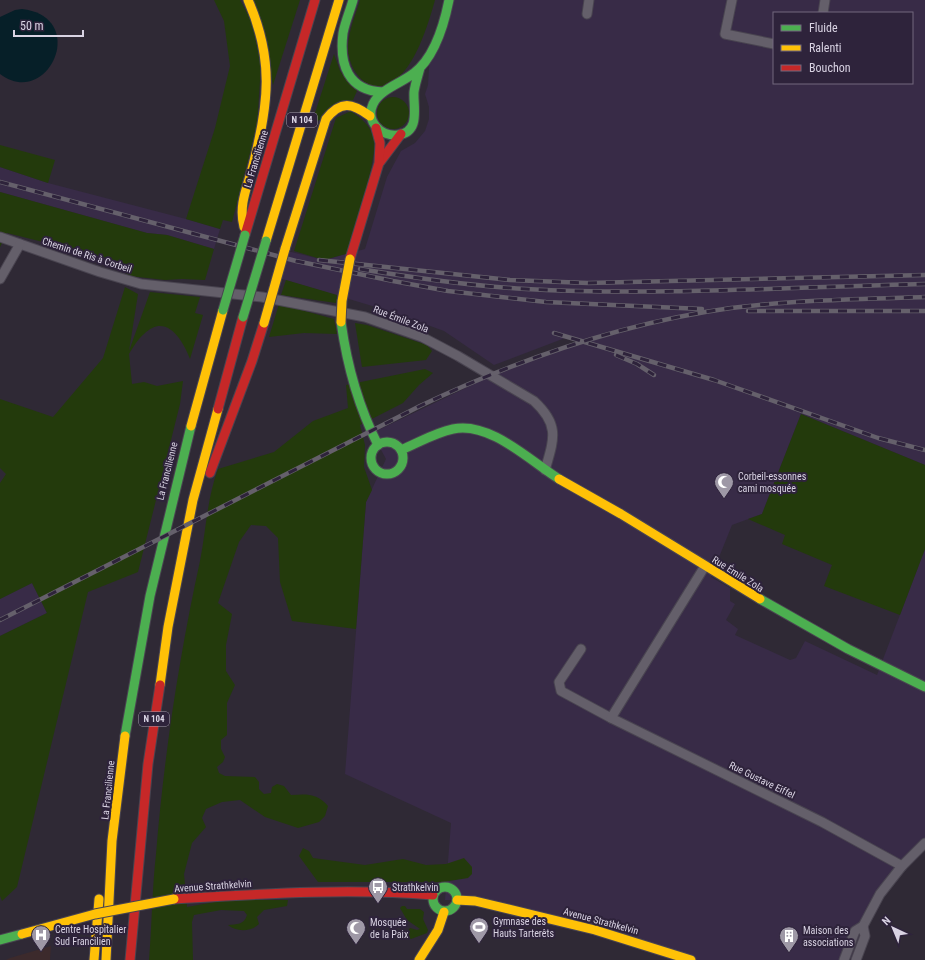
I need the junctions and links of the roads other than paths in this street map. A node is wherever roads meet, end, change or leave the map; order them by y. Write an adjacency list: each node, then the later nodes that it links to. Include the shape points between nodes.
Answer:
1 (248, 0): 19 (main road, via 260,24 265,46 268,87 261,135 240,212)
2 (315, 0): 19 (main road, La Francilienne / N 104)
3 (339, 0): 27 (main road, N 104, bridge, via 243,317 193,500)
4 (353, 0): 13 (main road, via 342,48 346,67 359,87 373,93)
5 (449, 0): 12 (main road, via 439,34)
6 (589, 0): 10 (street)
7 (732, 0): 11 (street, via 725,34)
8 (825, 0): 9 (street)
9 (823, 12)
10 (587, 14)
11 (773, 44)
12 (420, 68): 13 (main road, via 404,82); 14 (main road, via 414,93)
13 (387, 91): 14 (main road, via 396,90 407,95); 15 (main road, via 373,102)
14 (415, 104): 17 (main road, via 416,112 412,126)
15 (370, 116): 16 (main road); 27 (main road, bridge, via 358,107 347,105 335,108 326,119 249,370 227,425)
16 (376, 128): 17 (main road, via 387,135); 18 (main road, via 380,143)
17 (401, 134): 18 (main road)
18 (379, 163): 24 (main road, bridge, via 350,259 341,322 351,376 364,416)
19 (245, 235): 34 (main road, La Francilienne / N 104, bridge, via 172,495 146,617 120,771)
20 (0, 237): 21 (street, Chemin de Ris à Corbeil)
21 (20, 244): 22 (street); 23 (street, Chemin de Ris à Corbeil, via 141,284)
22 (0, 279)
23 (169, 286): 26 (street, Rue Émile Zola, via 262,297 358,316 422,337 534,401 544,410 554,431)
24 (378, 445): 25 (main road, via 387,442); 25 (main road, via 374,448 371,459 375,470 386,475 401,467 403,459)
25 (400, 450): 26 (main road, Rue Émile Zola, via 445,430 475,429 497,439)
26 (545, 470): 28 (main road, Rue Émile Zola)
27 (184, 552): 42 (main road, N 104, via 168,627 148,764)
28 (705, 566): 30 (main road, Rue Émile Zola, via 854,653); 31 (street)
29 (581, 649): 31 (street, Rue Gustave Eiffel, via 559,682 561,691)
30 (925, 687)
31 (611, 718): 33 (street, Rue Gustave Eiffel, via 822,822)
32 (925, 842): 33 (street)
33 (902, 866): 38 (street, via 880,894)
34 (110, 882): 40 (main road, via 98,900); 41 (main road, La Francilienne / N 104)
35 (433, 895): 36 (main road, via 439,888 448,887 455,892); 37 (main road, via 432,900 436,908); 39 (main road, Avenue Strathkelvin, bridge, via 280,893 174,899 95,914)
36 (458, 900): 37 (main road, via 455,907); 44 (main road, Avenue Strathkelvin, via 484,903 595,930)
37 (444, 912): 43 (main road, via 438,930)
38 (864, 926): 45 (street, via 855,931); 46 (street, via 865,936)
39 (0, 940)
40 (94, 960)
41 (106, 960)
42 (130, 960)
43 (419, 960)
44 (691, 960)
45 (844, 960)
46 (856, 960)

